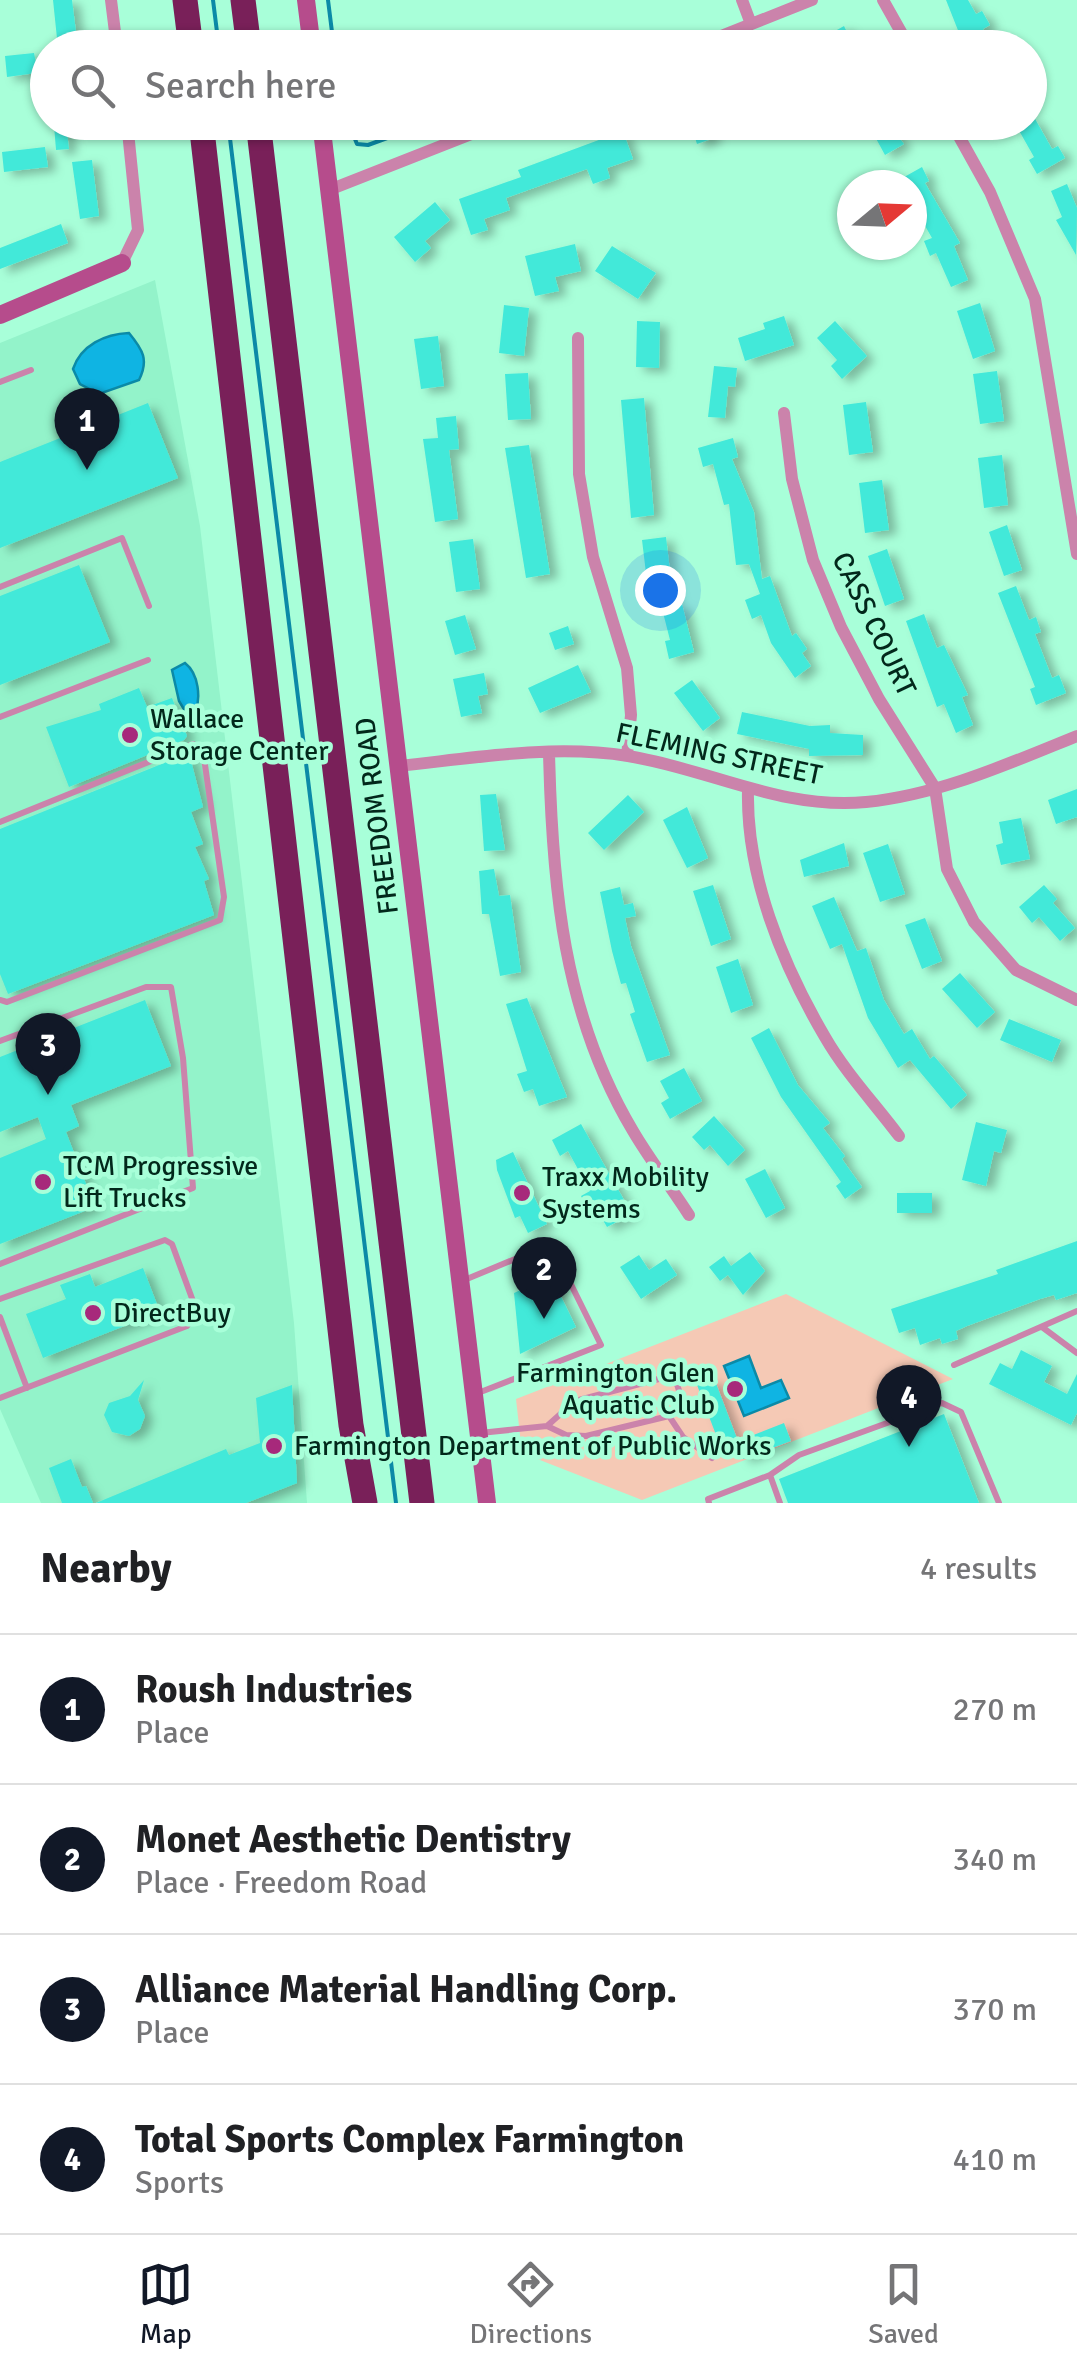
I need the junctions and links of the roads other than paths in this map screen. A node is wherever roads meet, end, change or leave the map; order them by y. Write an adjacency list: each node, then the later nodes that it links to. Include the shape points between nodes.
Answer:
1 (111, 0): 9 (street)
2 (186, 0): 10 (highway)
3 (243, 0): 11 (highway)
4 (306, 0): 12 (street)
5 (742, 0): 8 (street)
6 (812, 0): 8 (street)
7 (884, 0): 14 (street)
8 (751, 24): 13 (street)
9 (115, 30)
10 (189, 30)
11 (246, 30)
12 (310, 30)
13 (736, 30)
14 (900, 30)
15 (129, 140): 22 (street, via 138,230)
16 (202, 140): 57 (highway)
17 (260, 140): 64 (highway)
18 (323, 140): 21 (street, FREEDOM ROAD)
19 (456, 140): 21 (street)
20 (961, 140): 28 (street, via 1036,300)
21 (329, 190): 36 (street, FREEDOM ROAD)
22 (122, 263): 23 (street)
23 (0, 315)
24 (578, 338): 35 (street, via 579,474 593,556 627,668)
25 (31, 370): 26 (lane)
26 (0, 382)
27 (784, 413): 37 (street, CASS COURT, via 813,560 879,699)
28 (1077, 554)
29 (0, 587): 30 (lane, via 122,538)
30 (149, 606)
31 (148, 660): 32 (lane)
32 (0, 717)
33 (1077, 736): 37 (street, FLEMING STREET)
34 (548, 752): 35 (street, FLEMING STREET); 36 (street, FLEMING STREET); 44 (street, via 551,867 564,957 585,1025 632,1130)
35 (626, 756): 38 (street, FLEMING STREET)
36 (399, 766): 46 (street, FREEDOM ROAD)
37 (935, 788): 38 (street, FLEMING STREET, via 830,803); 41 (street, via 947,870 974,922 1016,970)
38 (748, 790): 43 (street, via 747,829 783,954 826,1040)
39 (0, 822): 40 (lane, via 193,744 204,751 224,897 220,920)
40 (0, 1000)
41 (1077, 1000)
42 (0, 1041): 45 (lane, via 146,987 171,987 193,1188)
43 (899, 1136)
44 (689, 1215)
45 (0, 1264)
46 (460, 1282): 54 (street, FREEDOM ROAD); 54 (lane, via 551,1244 601,1346)
47 (0, 1299): 53 (lane, via 165,1240 197,1312 187,1326)
48 (1077, 1311): 50 (lane)
49 (0, 1317): 53 (lane)
50 (1041, 1326): 51 (lane); 52 (lane)
51 (1077, 1353)
52 (954, 1365)
53 (27, 1388): 55 (lane)
54 (474, 1395): 59 (street, FREEDOM ROAD)
55 (0, 1398)
56 (669, 1416): 58 (lane, via 586,1436); 58 (lane, via 684,1406 674,1375 575,1401); 60 (lane)
57 (351, 1424): 62 (highway); 63 (highway)
58 (548, 1426): 59 (lane)
59 (478, 1434): 65 (street, FREEDOM ROAD)
60 (712, 1458)
61 (770, 1476): 66 (lane); 67 (lane); 68 (lane, via 799,1455 942,1402 961,1412)
62 (348, 1503)
63 (365, 1503)
64 (422, 1503)
65 (486, 1503)
66 (709, 1503)
67 (780, 1503)
68 (999, 1503)

